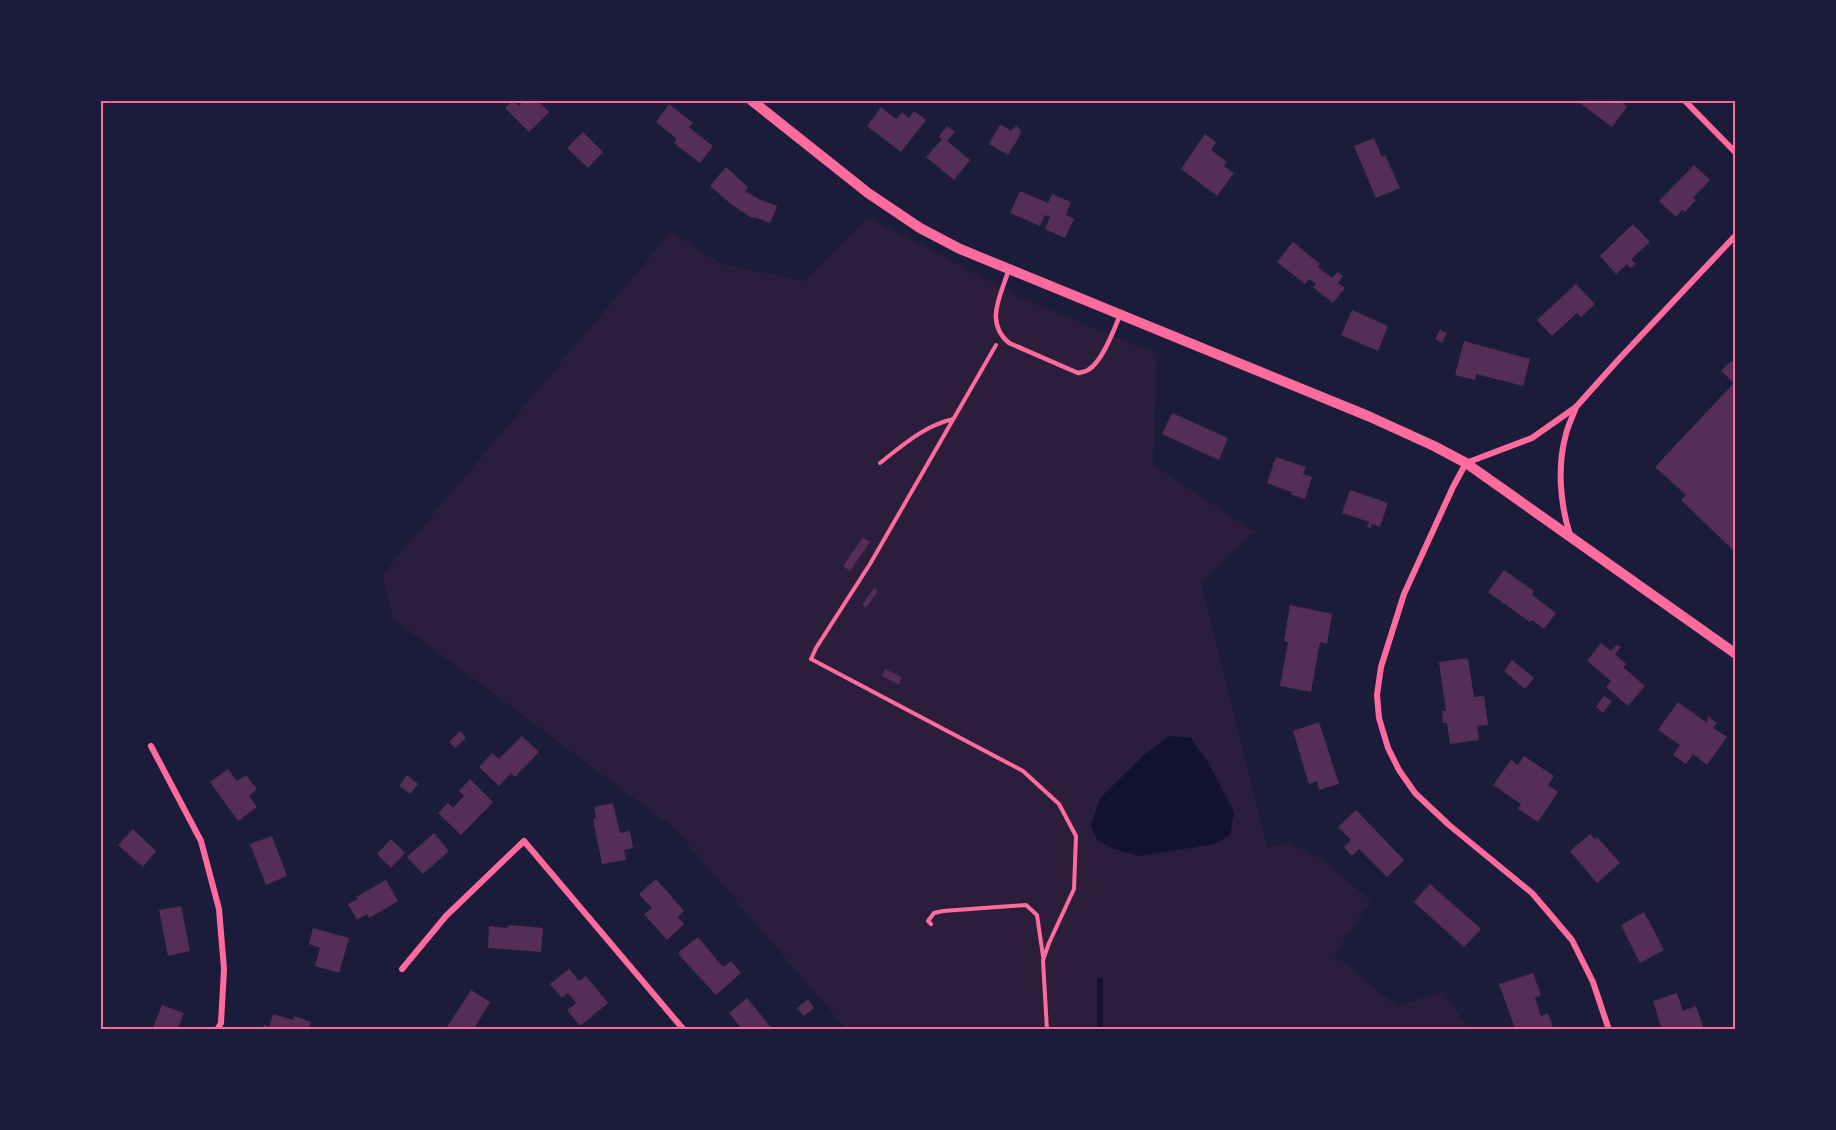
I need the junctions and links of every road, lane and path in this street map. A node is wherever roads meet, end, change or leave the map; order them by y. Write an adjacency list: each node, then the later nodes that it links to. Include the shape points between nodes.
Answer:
1 (751, 100): 5 (street, via 868,193 920,228)
2 (1684, 100): 3 (street)
3 (1736, 153)
4 (1736, 235): 8 (street)
5 (1009, 269): 6 (street); 7 (lane, via 995,317)
6 (1120, 315): 7 (lane, via 1097,361 1078,373); 11 (street, via 1368,416)
7 (1001, 337): 9 (path)
8 (1576, 407): 11 (street, via 1532,438); 12 (street, via 1562,460 1563,510)
9 (954, 419): 10 (path, via 937,423); 16 (path, via 811,659 1023,771 1059,804 1076,836 1074,889)
10 (880, 463)
11 (1466, 463): 12 (street); 21 (street, via 1404,594 1381,667 1379,718 1388,748 1415,793 1532,893 1572,940 1593,982)
12 (1571, 536): 13 (street)
13 (1736, 654)
14 (151, 746): 18 (street, via 201,841 219,909 224,969)
15 (931, 924): 16 (path, via 928,921 934,913 943,911 1026,905 1037,915)
16 (1043, 960): 20 (path)
17 (402, 969): 19 (street, via 446,916 524,841)
18 (218, 1029)
19 (684, 1029)
20 (1047, 1029)
21 (1609, 1029)

